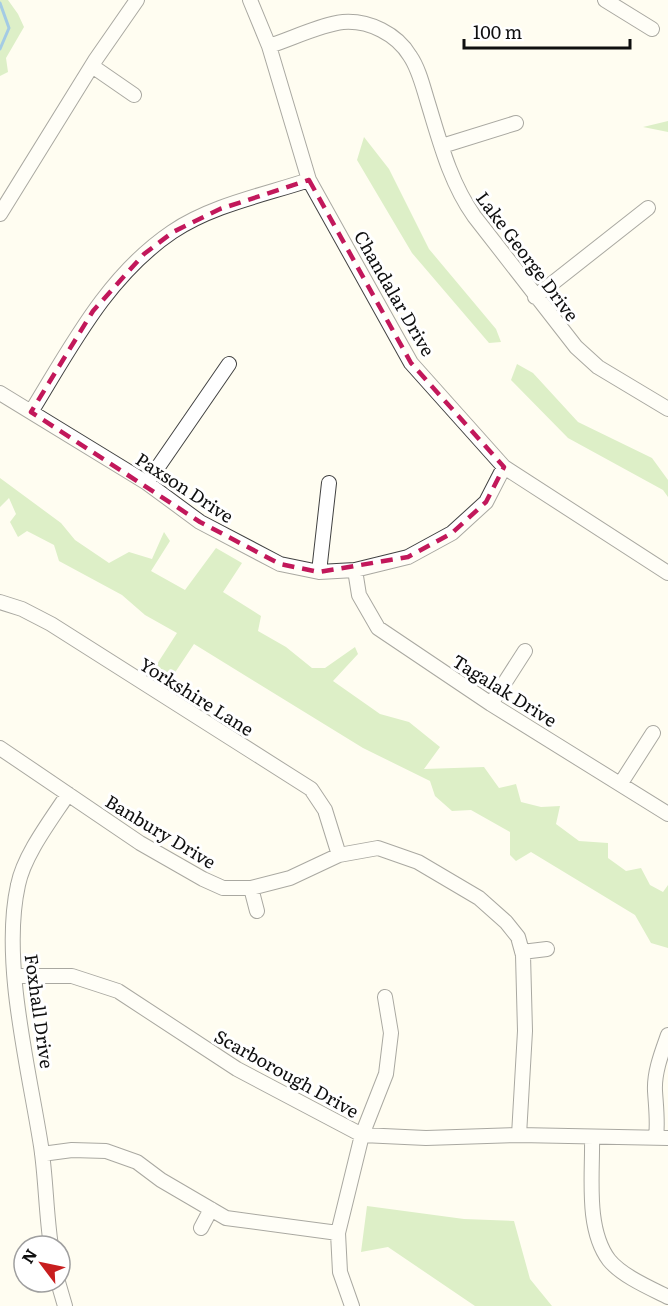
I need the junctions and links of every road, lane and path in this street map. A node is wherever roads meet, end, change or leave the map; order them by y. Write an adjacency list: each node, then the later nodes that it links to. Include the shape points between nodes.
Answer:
1 (137, 0): 6 (street)
2 (250, 0): 5 (street, Chandalar Drive)
3 (605, 0): 4 (street)
4 (652, 29)
5 (269, 46): 9 (street, Lake George Drive, via 342,22 376,28 396,39 410,56); 10 (street, Chandalar Drive)
6 (92, 66): 7 (street); 12 (street)
7 (134, 95)
8 (516, 123): 9 (street)
9 (442, 146): 13 (street, Lake George Drive, via 459,195)
10 (309, 180): 17 (street, via 220,209 173,232 144,254 93,311); 18 (street, Chandalar Drive, via 411,363)
11 (648, 208): 13 (street)
12 (0, 214)
13 (535, 297): 16 (street, Lake George Drive, via 598,367)
14 (229, 364): 19 (street)
15 (0, 393): 17 (street, Paxson Drive)
16 (668, 409)
17 (31, 412): 19 (street, Paxson Drive)
18 (504, 467): 21 (street, Paxson Drive, via 486,502 452,533 408,557); 23 (street, Chandalar Drive)
19 (147, 483): 22 (street, Paxson Drive, via 200,522 280,564)
20 (329, 483): 22 (street)
21 (355, 570): 22 (street, Paxson Drive); 26 (street, Tagalak Drive, via 359,596 378,628)
22 (319, 572)
23 (668, 573)
24 (0, 602): 32 (street, Yorkshire Lane, via 51,624 311,789 325,810)
25 (525, 651): 26 (street)
26 (491, 704): 29 (street, Tagalak Drive)
27 (652, 733): 29 (street)
28 (0, 748): 30 (street, Banbury Drive)
29 (621, 783): 31 (street, Tagalak Drive)
30 (68, 794): 33 (street, Banbury Drive, via 202,879 223,888); 37 (street, Foxhall Drive, via 18,882 12,922)
31 (668, 814)
32 (339, 855): 33 (street, Banbury Drive, via 290,878); 36 (street, Banbury Drive, via 378,848 418,862 454,881 485,904 518,938)
33 (251, 888): 34 (street)
34 (257, 910)
35 (547, 949): 36 (street)
36 (522, 952): 41 (street, Banbury Drive, via 525,1031)
37 (15, 976): 40 (street, Scarborough Drive, via 72,976 118,991 237,1069); 44 (street, Foxhall Drive)
38 (385, 997): 40 (street, via 390,1033 386,1074)
39 (668, 1035): 43 (street, via 655,1089)
40 (362, 1135): 41 (street, Scarborough Drive); 47 (street)
41 (519, 1135): 42 (street, Scarborough Drive)
42 (592, 1137): 43 (street, Scarborough Drive); 49 (street, via 596,1228 603,1246 610,1260 622,1270)
43 (662, 1138)
44 (42, 1154): 45 (street, via 106,1151 137,1162); 48 (street, Foxhall Drive)
45 (211, 1209): 46 (street); 47 (street, via 226,1218)
46 (201, 1228)
47 (338, 1233): 50 (street, via 340,1272)
48 (50, 1234)
49 (668, 1297)
50 (352, 1306)

